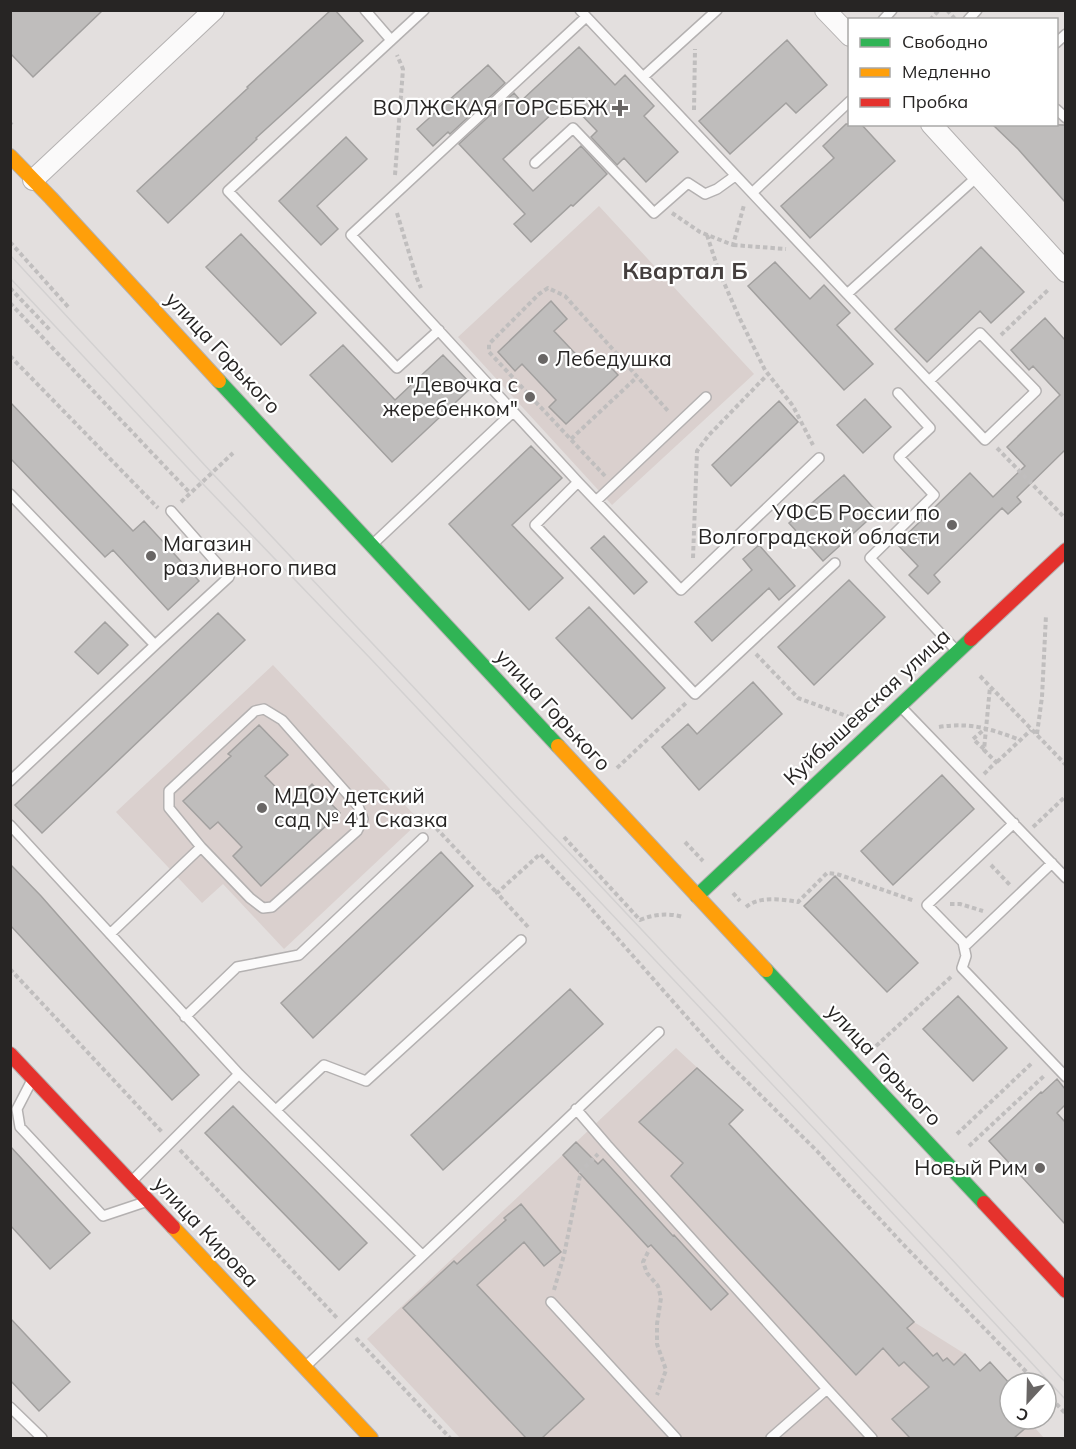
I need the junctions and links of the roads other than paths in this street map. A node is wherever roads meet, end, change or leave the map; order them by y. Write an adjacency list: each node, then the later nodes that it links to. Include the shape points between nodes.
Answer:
1 (214, 10): 16 (street)
2 (365, 10): 8 (lane)
3 (423, 10): 8 (lane)
4 (717, 10): 9 (lane)
5 (825, 10): 7 (street)
6 (583, 14): 9 (lane); 20 (lane, via 351,235)
7 (848, 35)
8 (391, 40): 20 (lane, via 228,191 397,369)
9 (643, 77): 14 (lane)
10 (848, 102): 17 (lane)
11 (933, 126): 15 (street)
12 (10, 156): 16 (street, улица Горького)
13 (535, 163): 14 (lane, via 573,128 654,213 688,183 705,194)
14 (735, 176): 17 (lane)
15 (978, 176): 18 (street); 19 (lane)
16 (33, 180): 30 (street, улица Горького)
17 (750, 192): 19 (lane)
18 (1065, 272)
19 (847, 294): 21 (lane)
20 (439, 330): 24 (lane)
21 (928, 381): 21 (lane, via 980,333 1036,391 985,440)
22 (898, 393): 34 (lane, via 930,428 899,457 934,495 870,558)
23 (706, 397): 28 (lane)
24 (513, 412): 26 (lane); 30 (lane)
25 (819, 458): 28 (lane, via 681,590)
26 (578, 482): 28 (lane); 32 (lane, via 535,525 695,694)
27 (10, 494): 33 (lane)
28 (596, 501)
29 (171, 511): 33 (lane, via 230,577)
30 (371, 546): 43 (street, улица Горького)
31 (1065, 550): 34 (street, Куйбышевская улица)
32 (835, 563)
33 (155, 645): 36 (lane)
34 (957, 651): 35 (street, Куйбышевская улица)
35 (900, 706): 37 (lane); 43 (street, Куйбышевская улица)
36 (10, 781)
37 (1014, 823): 41 (lane); 46 (lane, via 930,908)
38 (10, 825): 44 (lane)
39 (423, 838): 47 (lane, via 298,955 237,967)
40 (201, 847): 40 (lane, via 169,808 169,791 255,711 264,709 282,720 358,806 363,819 357,831 272,907 263,908 250,898); 44 (lane)
41 (1052, 863): 42 (lane); 46 (lane)
42 (1065, 878)
43 (697, 896): 58 (street, улица Горького)
44 (110, 934): 47 (lane)
45 (521, 940): 54 (lane, via 366,1081 324,1065)
46 (964, 946): 52 (lane, via 962,968)
47 (185, 1017): 50 (lane)
48 (659, 1032): 53 (lane)
49 (10, 1054): 51 (street, улица Кирова)
50 (239, 1074): 54 (lane); 55 (lane)
51 (33, 1077): 55 (street, улица Кирова); 56 (lane, via 17,1109 20,1127 103,1216)
52 (1065, 1077)
53 (576, 1109): 57 (lane); 61 (lane)
54 (276, 1110): 57 (lane)
55 (131, 1182): 56 (street, улица Кирова)
56 (148, 1201): 60 (street, улица Кирова)
57 (422, 1255): 60 (lane)
58 (1065, 1291)
59 (551, 1302): 65 (lane)
60 (304, 1367): 64 (street, улица Кирова)
61 (827, 1389): 66 (lane); 67 (lane)
62 (10, 1407): 63 (lane)
63 (42, 1438)
64 (370, 1438)
65 (676, 1438)
66 (771, 1438)
67 (872, 1438)

